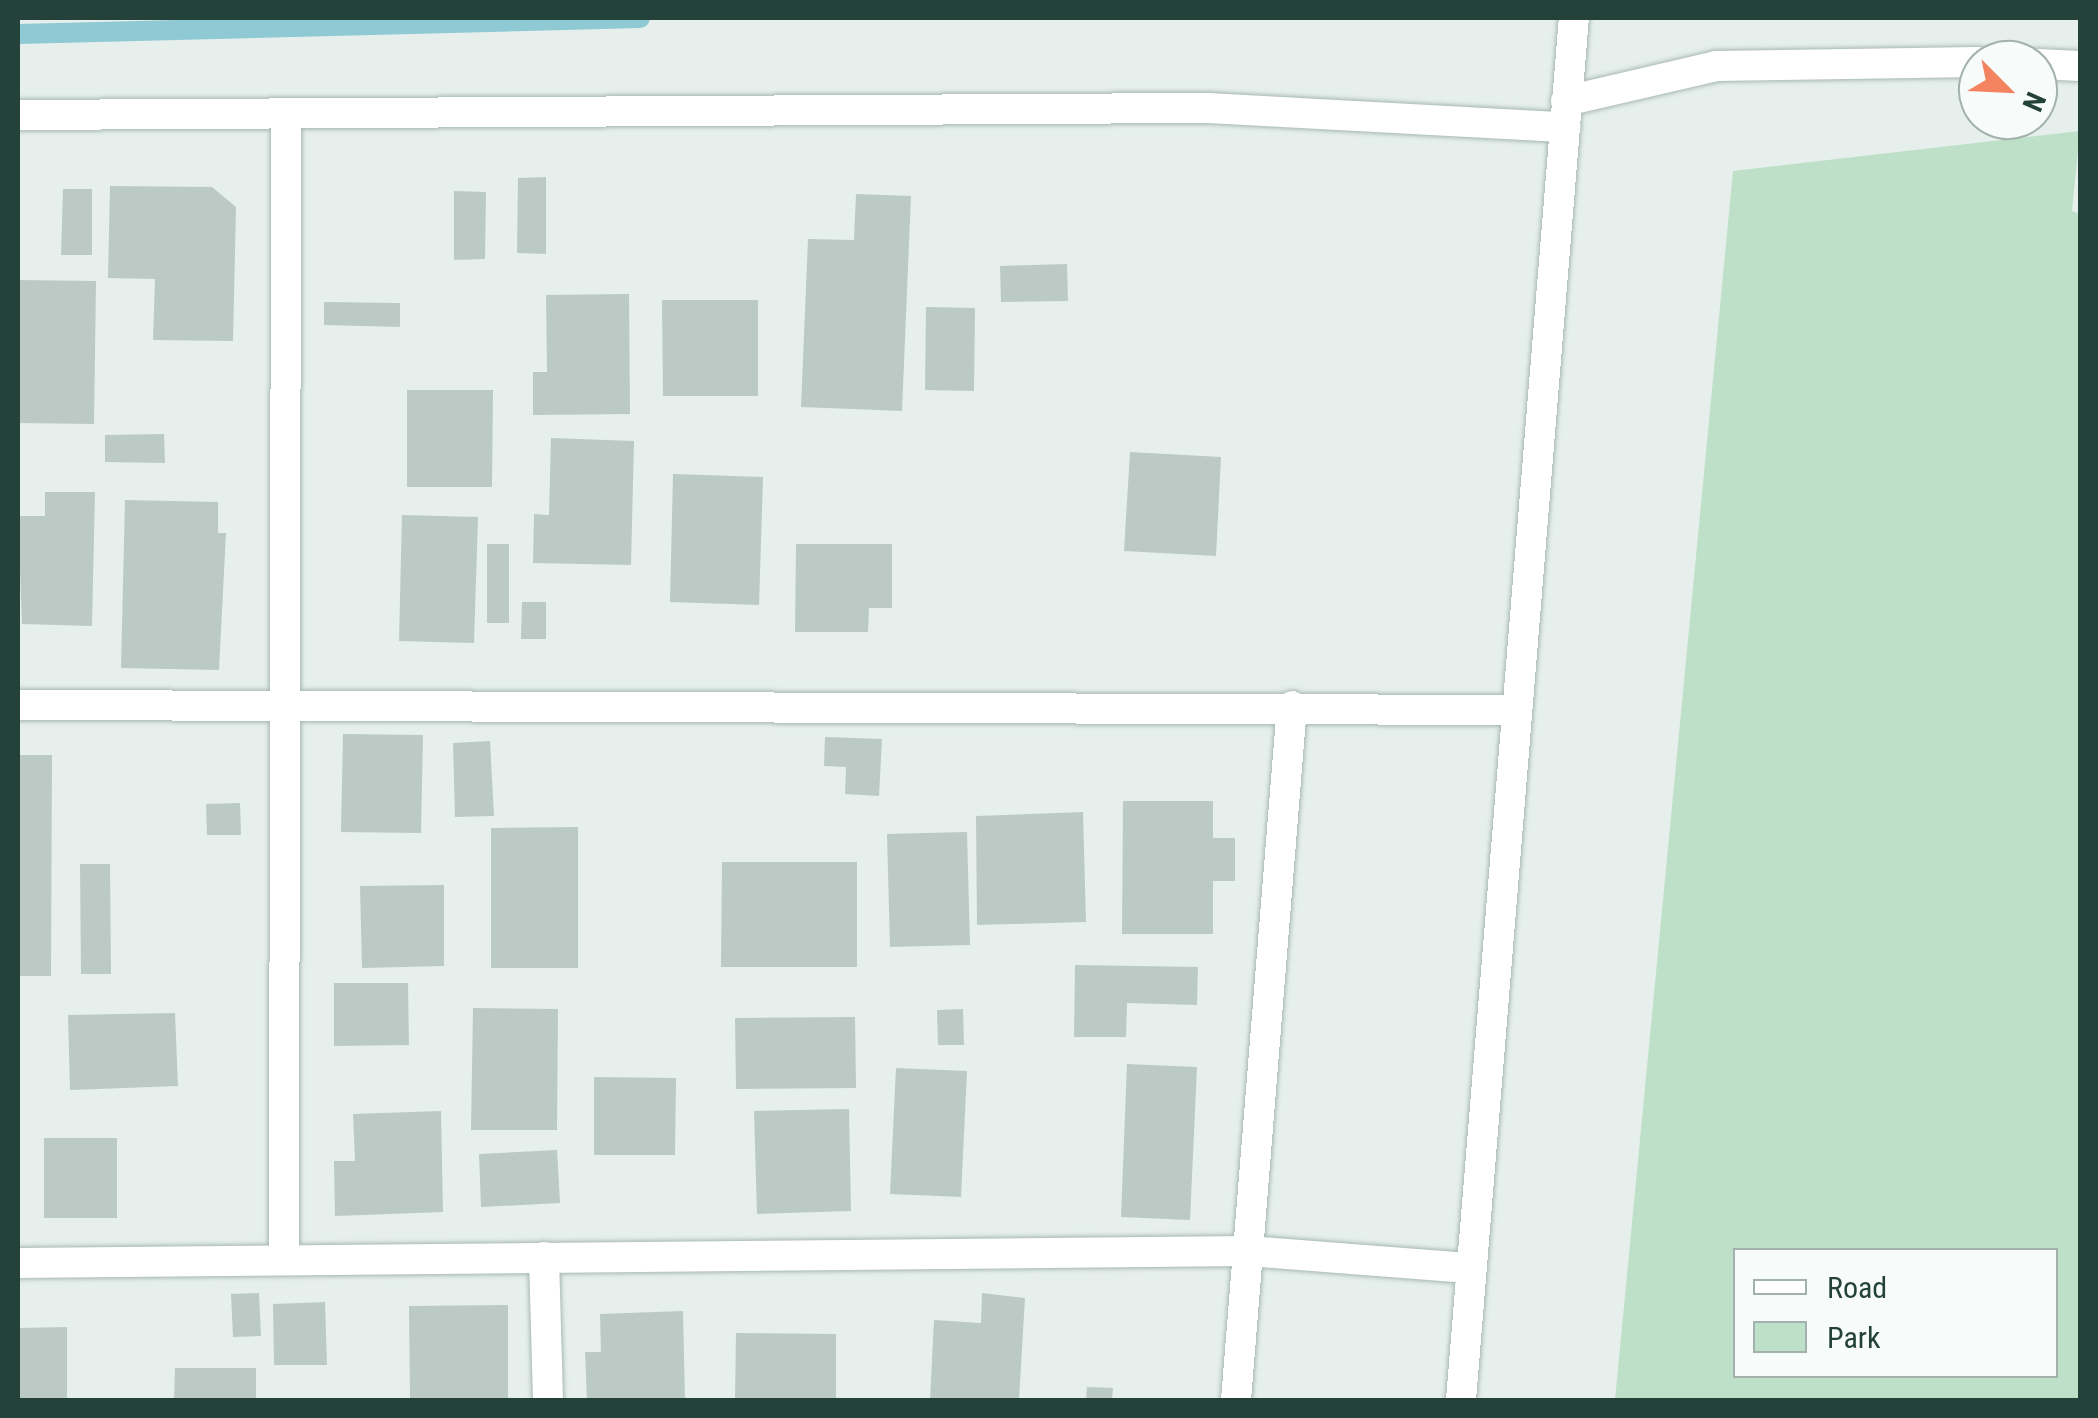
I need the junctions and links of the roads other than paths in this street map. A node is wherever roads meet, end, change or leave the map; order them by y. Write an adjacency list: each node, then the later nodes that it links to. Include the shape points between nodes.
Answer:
1 (1574, 18): 5 (street)
2 (1958, 62): 5 (street, via 1716,66)
3 (18, 114): 4 (street)
4 (286, 114): 5 (street, via 1209,108); 6 (street)
5 (1566, 114): 9 (street)
6 (285, 703): 7 (street); 8 (street); 12 (street)
7 (18, 705)
8 (1292, 706): 9 (street); 10 (street)
9 (1514, 710): 14 (street)
10 (1248, 1251): 11 (street); 14 (street); 16 (street)
11 (544, 1258): 12 (street); 15 (street)
12 (284, 1260): 13 (street)
13 (18, 1262)
14 (1471, 1268): 17 (street)
15 (548, 1400)
16 (1236, 1400)
17 (1461, 1400)

